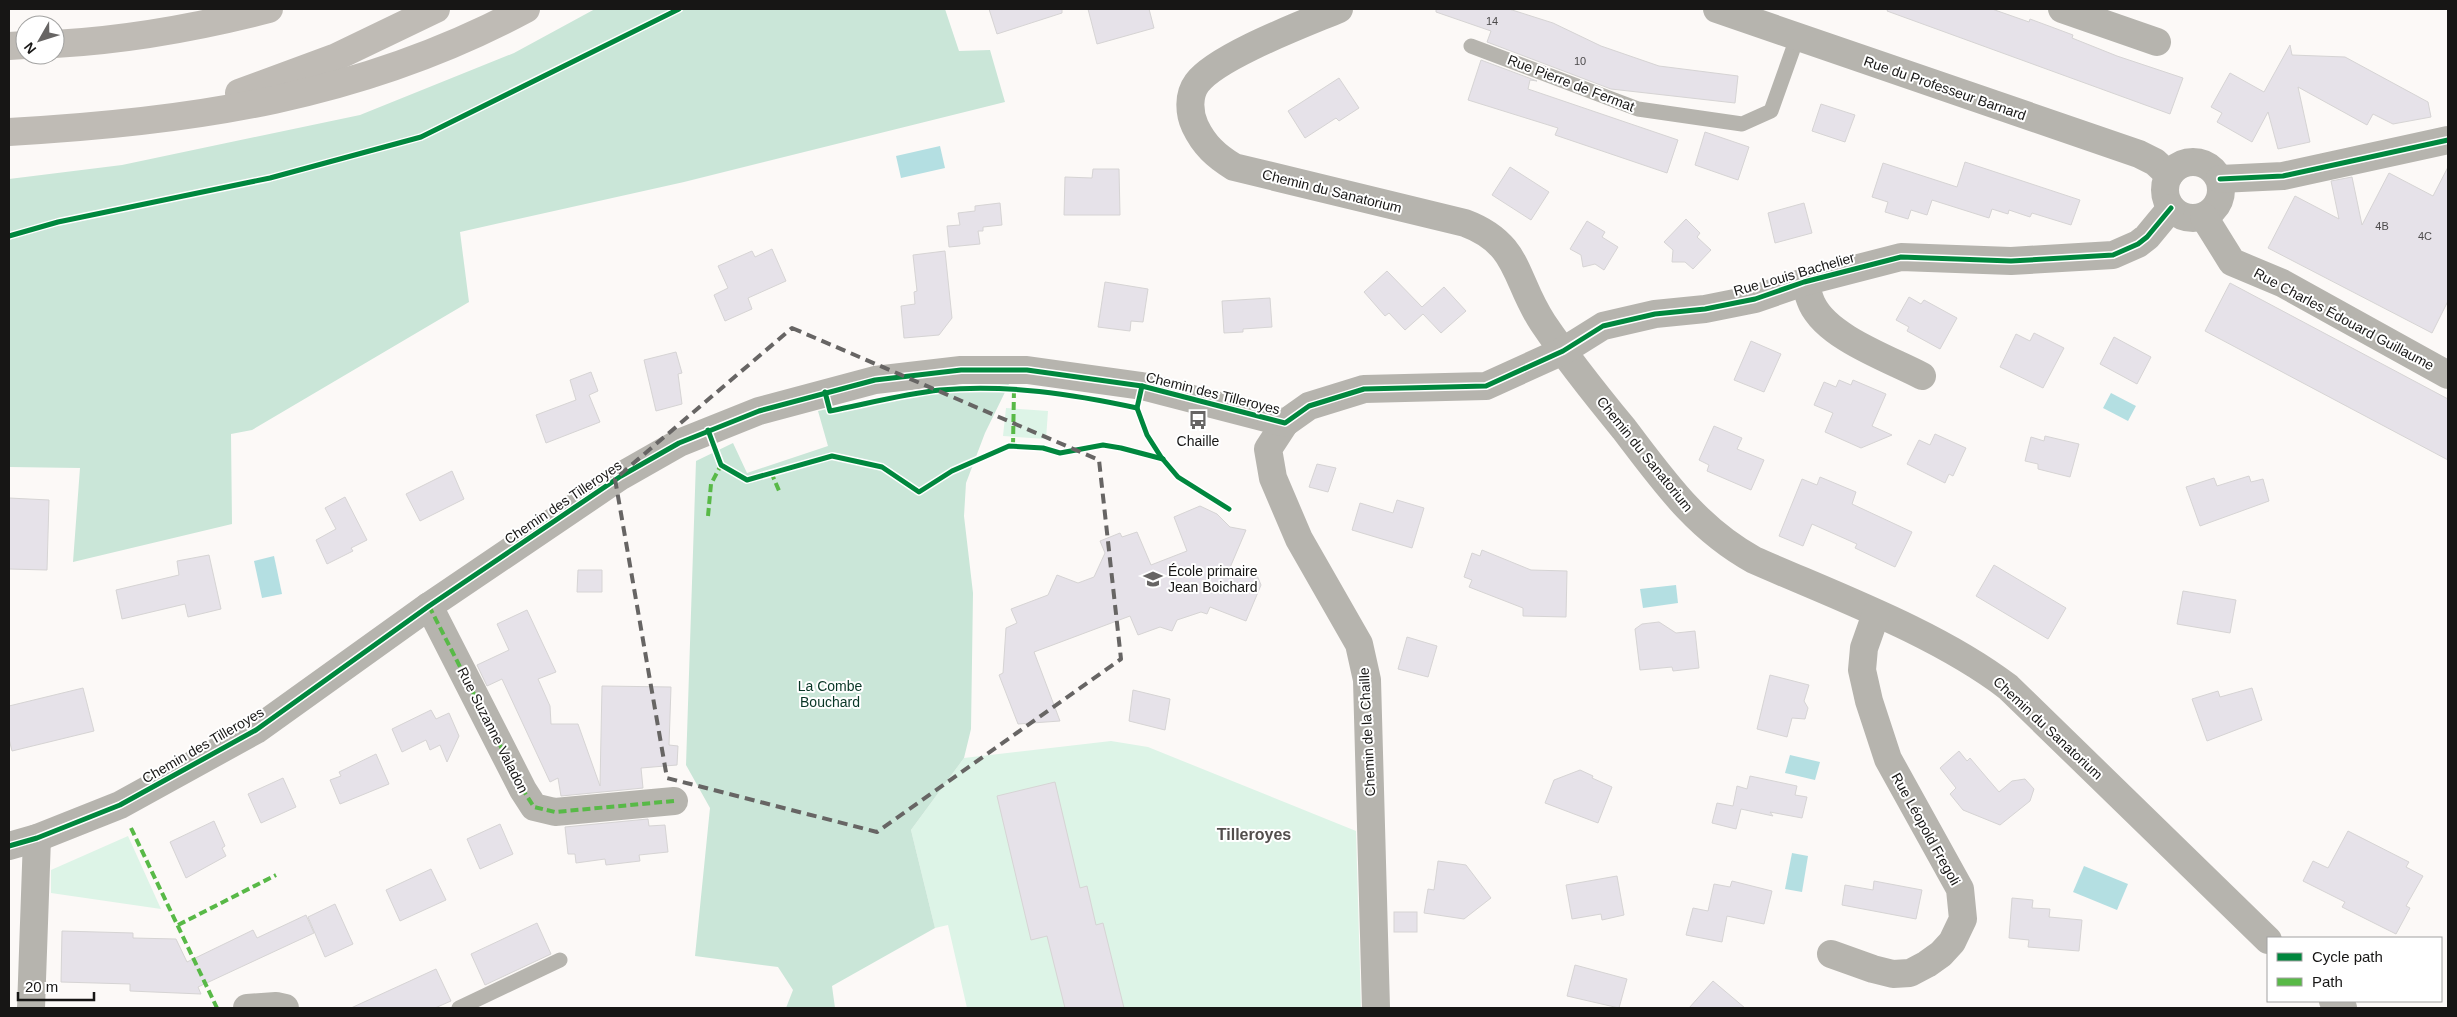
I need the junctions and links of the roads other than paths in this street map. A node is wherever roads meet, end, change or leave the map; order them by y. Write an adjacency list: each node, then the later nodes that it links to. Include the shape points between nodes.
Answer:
1 (270, 9): 7 (highway)
2 (436, 9): 12 (highway, via 334,58 256,88 165,112)
3 (526, 9): 12 (highway, via 422,58 328,89 181,118)
4 (1339, 9): 20 (street, Chemin du Sanatorium, via 1235,55 1197,83 1190,100 1191,118 1202,140 1217,156 1234,167 1483,230 1512,258 1528,297)
5 (1717, 9): 8 (street, Rue du Professeur Barnard)
6 (2062, 9): 9 (street)
7 (236, 14): 10 (highway, via 124,38)
8 (1797, 38): 11 (lane, Rue Pierre de Fermat, via 1771,111 1742,124 1638,109); 15 (street, Rue du Professeur Barnard, via 2140,154)
9 (2157, 42)
10 (65, 43)
11 (1472, 46)
12 (52, 130): 13 (highway)
13 (9, 132)
14 (2448, 140): 16 (street, via 2283,176)
15 (2169, 175): 16 (street, via 2174,168 2191,162 2208,166); 17 (street, via 2164,192)
16 (2220, 180): 18 (street, via 2221,197)
17 (2171, 208): 18 (street, via 2186,218); 19 (street, Rue Louis Bachelier, via 2147,238 2113,255 2011,261 1900,257)
18 (2204, 217): 21 (street, Rue Charles Édouard Guillaume, via 2232,262 2282,283)
19 (1804, 282): 20 (street, Rue Louis Bachelier, via 1755,299 1655,314 1604,326); 22 (street, via 1812,305 1827,324 1843,336)
20 (1563, 351): 23 (street, Chemin des Tilleroyes, via 1486,386 1364,389 1309,406); 25 (street, Chemin du Sanatorium, via 1677,498 1713,533 1754,560)
21 (2448, 375)
22 (1922, 376)
23 (1285, 423): 24 (street, Chemin des Tilleroyes, via 1142,386 1027,370 961,370 875,380 759,411 679,443 621,476); 36 (street, Chemin de la Chaille, via 1268,450 1273,478 1299,539 1359,644 1366,680)
24 (429, 606): 26 (street, Rue Suzanne Valadon, via 522,790 534,806 554,812); 27 (street, Chemin des Tilleroyes, via 256,730 120,805)
25 (1876, 614): 29 (street, Chemin du Sanatorium, via 1987,671 2008,687); 30 (street, Rue Léopold Fregoli, via 1864,648 1862,670 1869,701 1888,759 1960,889 1963,918 1952,942 1941,954 1910,973 1873,970)
26 (674, 801)
27 (37, 838): 28 (street, Chemin des Tilleroyes); 32 (street)
28 (9, 846)
29 (2267, 939)
30 (1831, 954)
31 (560, 960): 35 (lane)
32 (31, 1008)
33 (247, 1008): 34 (street)
34 (285, 1008)
35 (459, 1008)
36 (1376, 1008)

